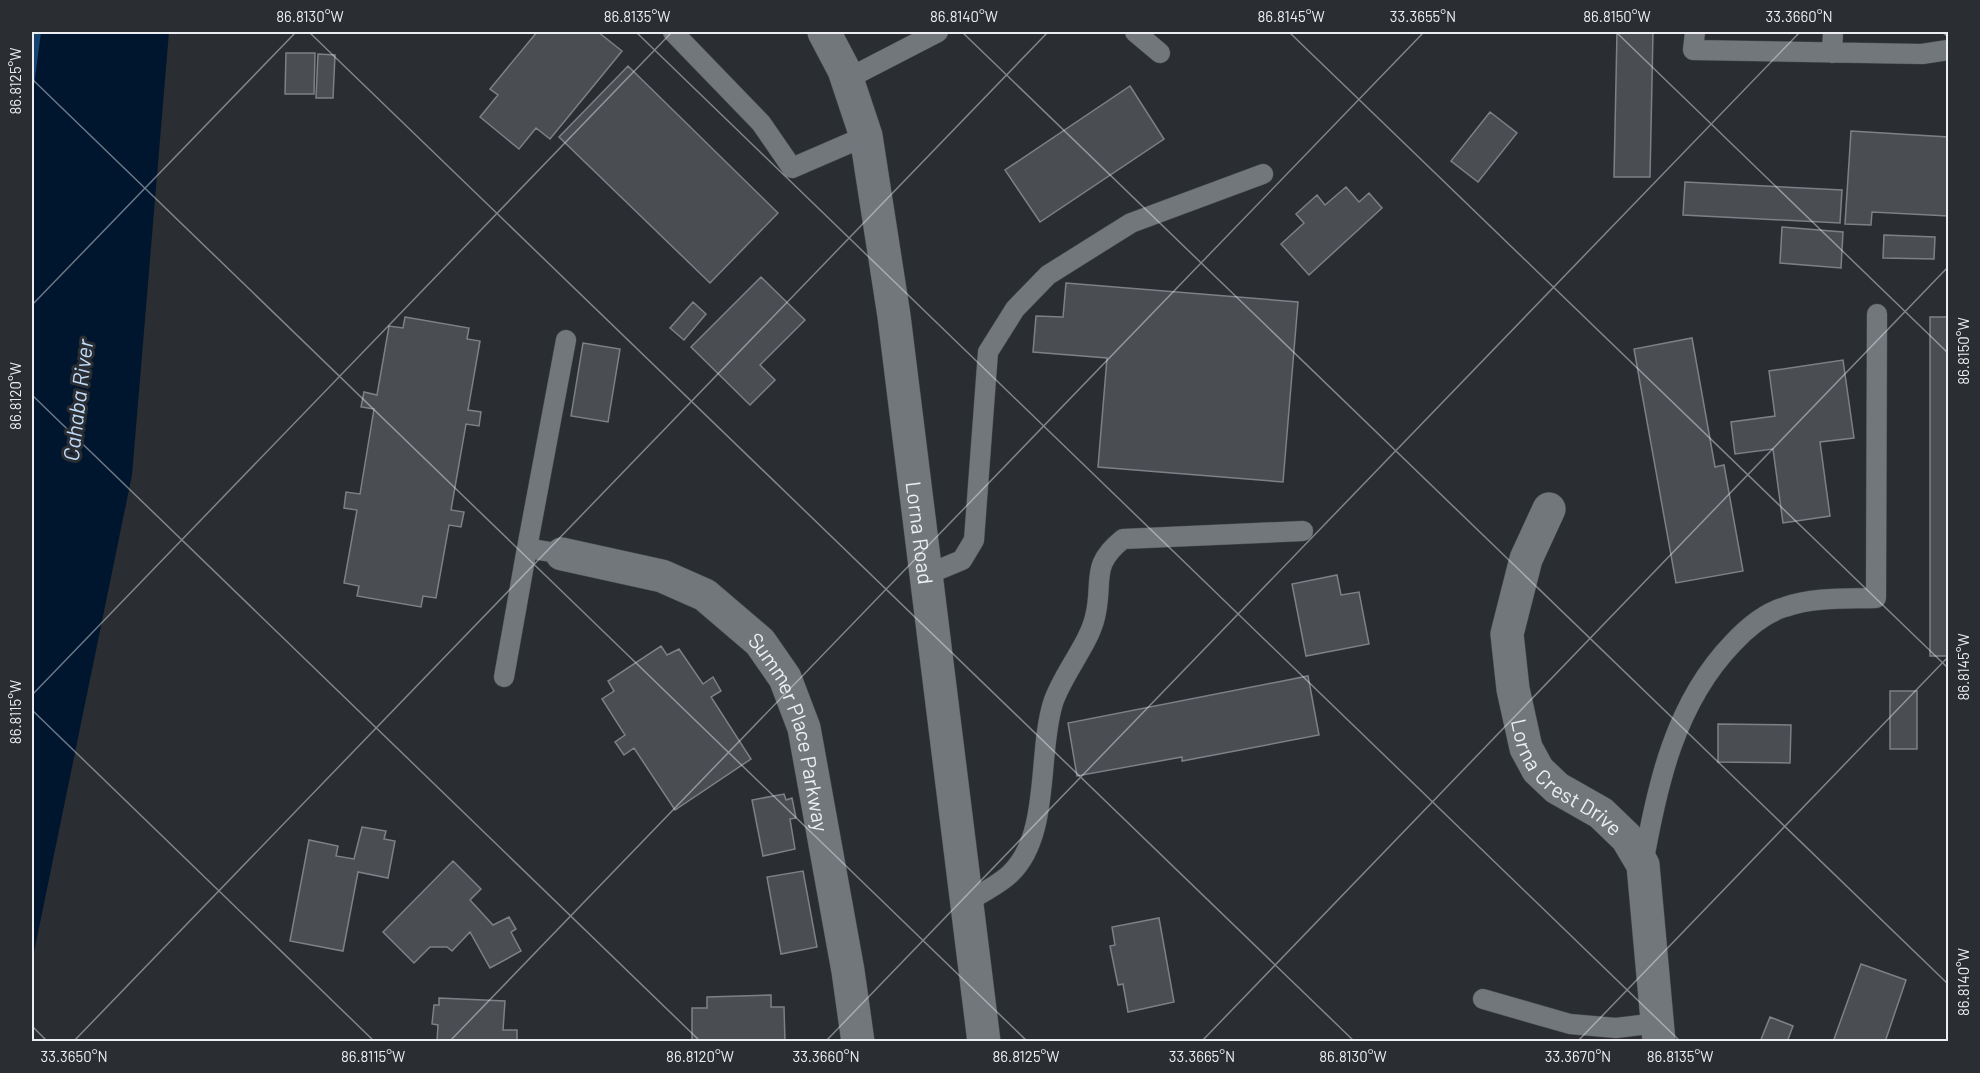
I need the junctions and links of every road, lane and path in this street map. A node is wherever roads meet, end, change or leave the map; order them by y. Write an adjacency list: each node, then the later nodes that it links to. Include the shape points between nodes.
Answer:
1 (673, 32): 11 (lane, via 761,123 792,168)
2 (824, 32): 10 (street, Lorna Road)
3 (938, 32): 10 (lane)
4 (1135, 32): 8 (lane)
5 (1695, 32): 9 (lane, via 1693,50)
6 (1833, 32): 9 (lane)
7 (1948, 50): 9 (lane, via 1922,54)
8 (1160, 53)
9 (1832, 53)
10 (847, 79): 11 (street, Lorna Road)
11 (866, 136): 19 (street, Lorna Road, via 894,316)
12 (1263, 174): 19 (lane, via 1131,222 1048,274 1015,309 988,352 974,540 962,560)
13 (1876, 314): 21 (lane, via 1876,598 1785,606 1762,617 1722,654 1685,712 1666,759)
14 (566, 340): 17 (lane)
15 (1549, 509): 21 (street, Lorna Crest Drive, via 1526,559 1507,634 1512,689 1526,748 1538,770 1557,788 1601,813 1627,838)
16 (1303, 531): 22 (lane, via 1123,539 1107,553 1099,578 1095,618 1053,702 1030,843 1011,872)
17 (527, 548): 18 (lane); 20 (lane)
18 (562, 554): 25 (street, Summer Place Parkway, via 662,576 705,595 760,642 785,678 804,728)
19 (926, 575): 22 (street, Lorna Road)
20 (504, 677)
21 (1643, 865): 24 (street, Lorna Crest Drive)
22 (968, 901): 26 (street, Lorna Road)
23 (1483, 999): 24 (lane, via 1570,1023)
24 (1658, 1032)
25 (858, 1041)
26 (984, 1041)

